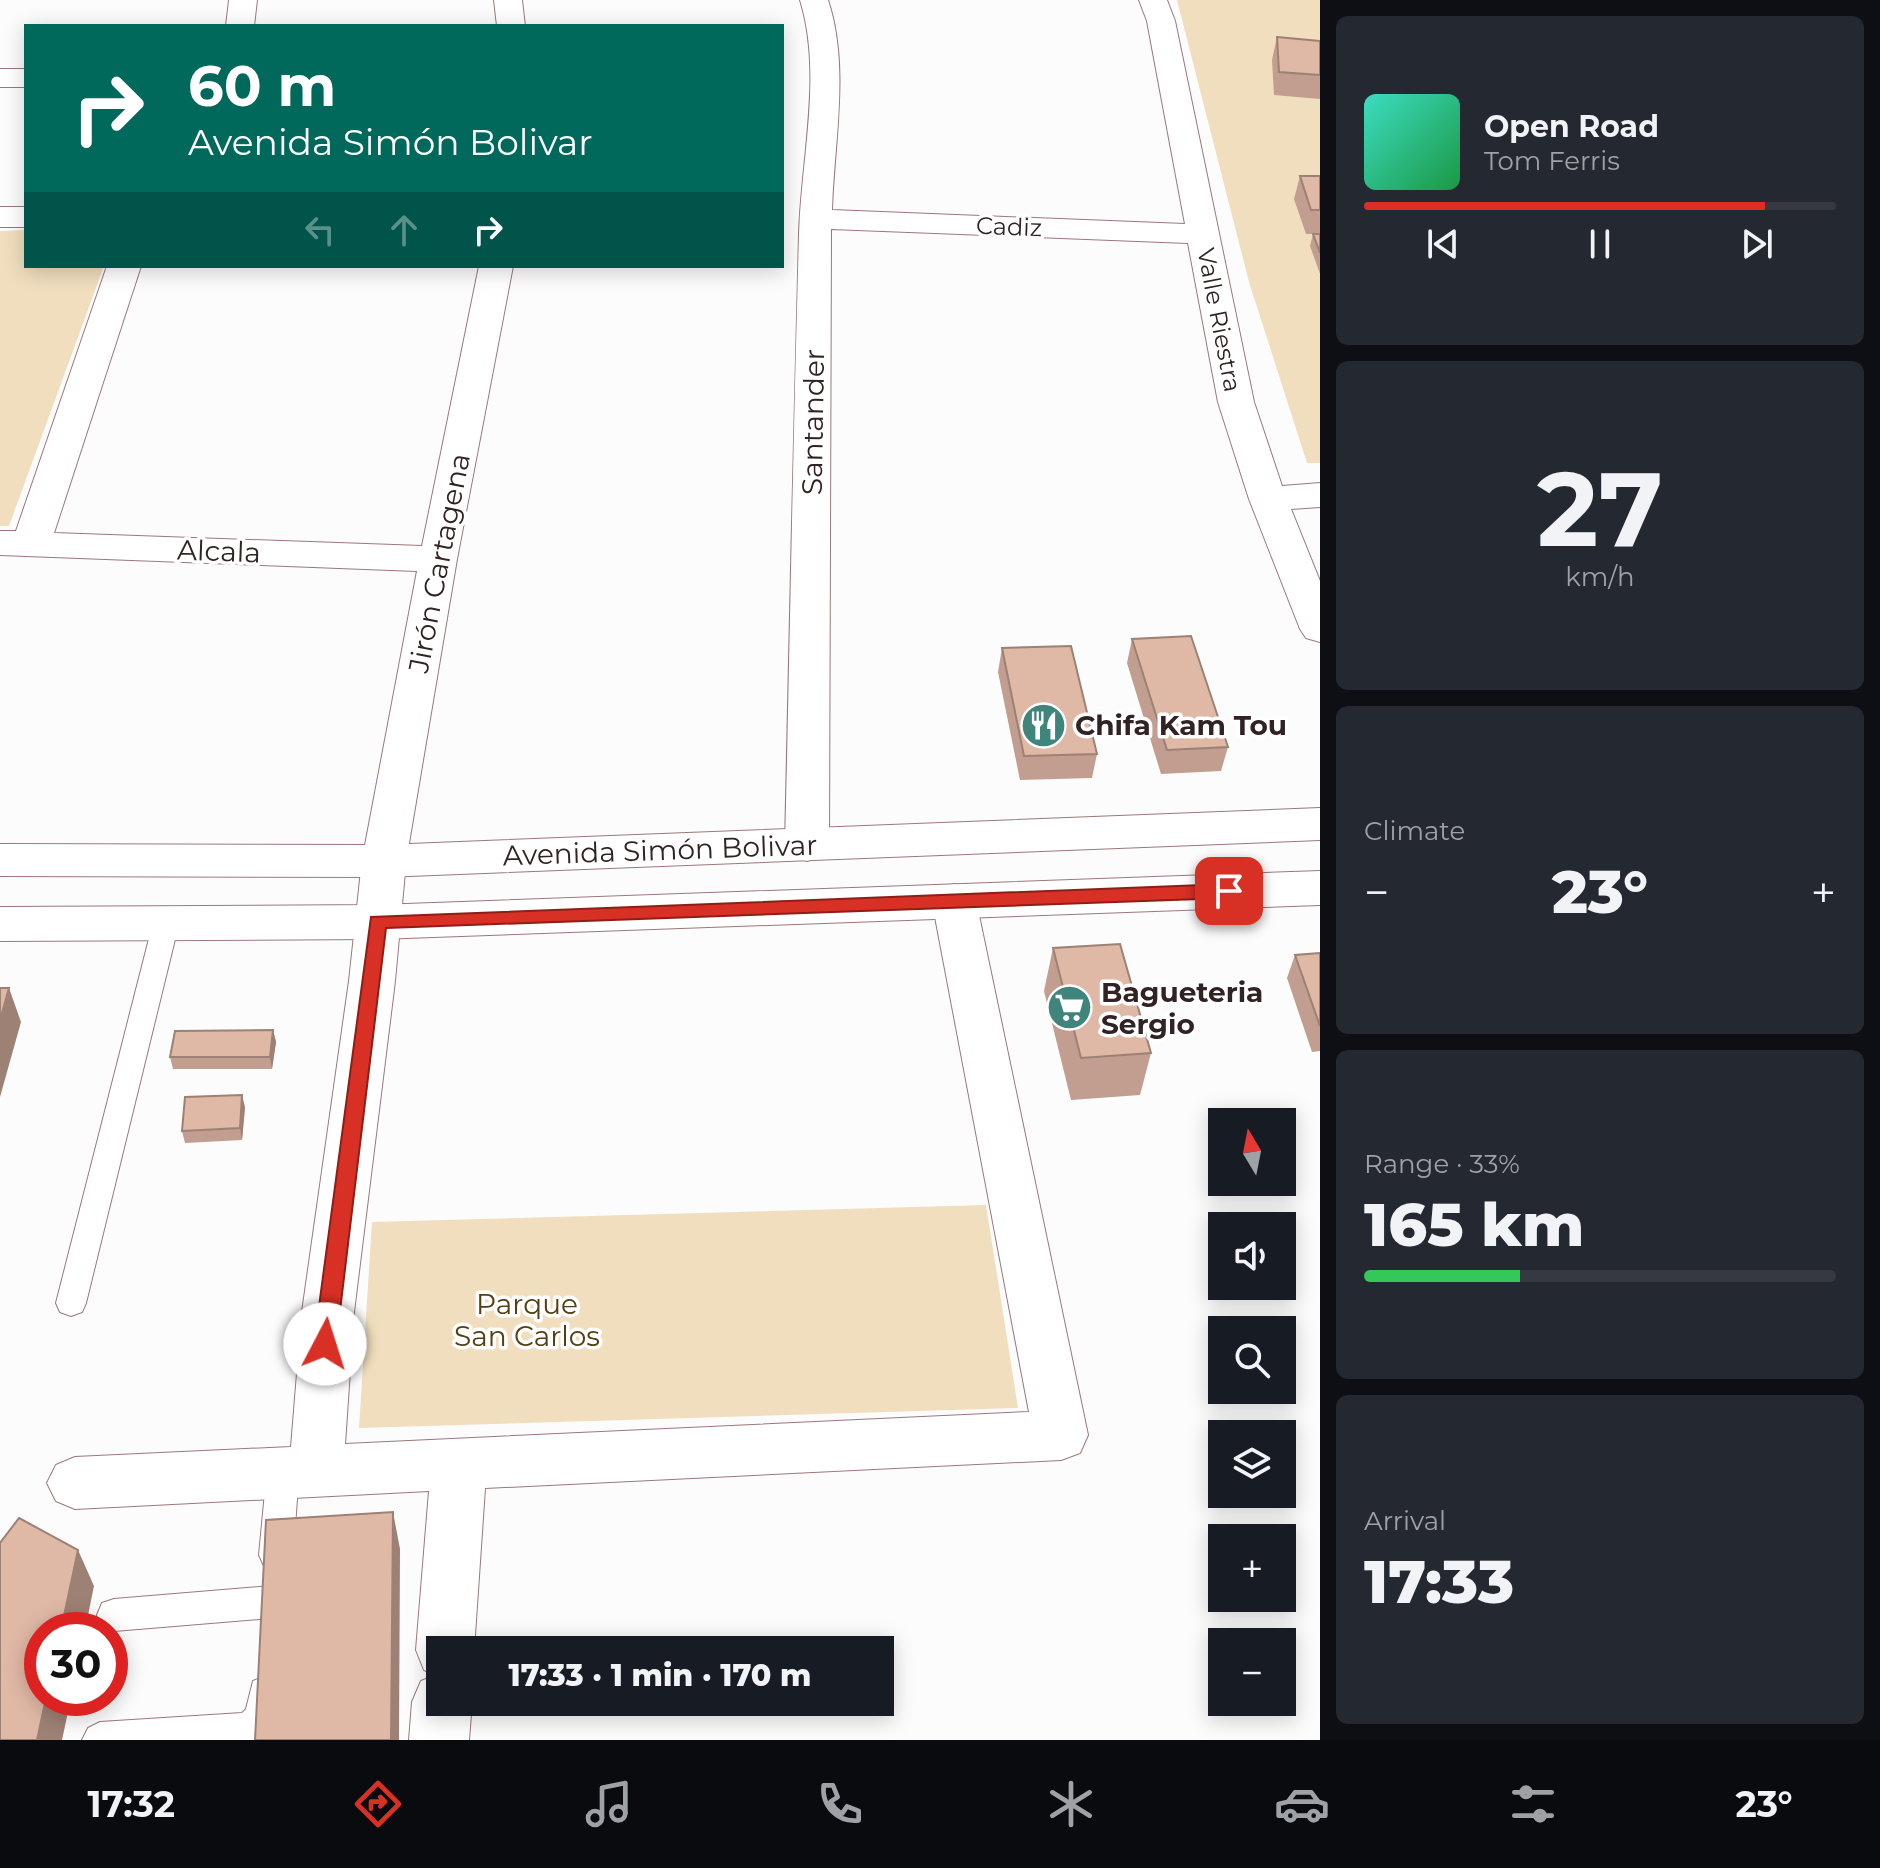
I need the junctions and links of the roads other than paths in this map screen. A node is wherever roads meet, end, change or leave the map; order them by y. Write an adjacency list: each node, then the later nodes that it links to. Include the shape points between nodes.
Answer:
1 (243, 0): 5 (street)
2 (508, 0): 6 (street)
3 (814, 0): 11 (street, Santander, via 824,40)
4 (1153, 0): 12 (street, Valle Riestra)
5 (240, 24)
6 (511, 24)
7 (0, 78): 8 (street)
8 (24, 78)
9 (0, 217): 10 (street)
10 (24, 217)
11 (815, 219): 12 (street, Cadiz); 21 (street, Santander)
12 (1202, 234): 16 (street, Valle Riestra, via 1236,402)
13 (123, 268): 17 (street)
14 (496, 268): 18 (street, Jirón Cartagena)
15 (1320, 495): 16 (street)
16 (1268, 499): 19 (street, Valle Riestra)
17 (15, 543): 18 (street, Alcala)
18 (438, 559): 23 (street, Jirón Cartagena)
19 (1320, 629)
20 (1320, 824): 21 (street, Avenida Simón Bolivar)
21 (807, 845): 23 (street, Avenida Simón Bolivar)
22 (0, 860): 23 (street, Avenida Simón Bolivar)
23 (384, 861): 26 (street)
24 (1320, 888): 25 (street)
25 (954, 901): 26 (street); 30 (street, via 1061,1435)
26 (378, 922): 27 (street); 31 (street, via 328,1312)
27 (166, 923): 28 (street); 29 (lane)
28 (0, 924)
29 (71, 1303)
30 (459, 1465): 31 (street); 35 (street)
31 (299, 1470): 32 (street); 34 (lane)
32 (75, 1483)
33 (128, 1616): 34 (lane)
34 (270, 1630): 37 (lane, via 263,1717 249,1730)
35 (446, 1636)
36 (441, 1716): 38 (street)
37 (100, 1740)
38 (439, 1740)

